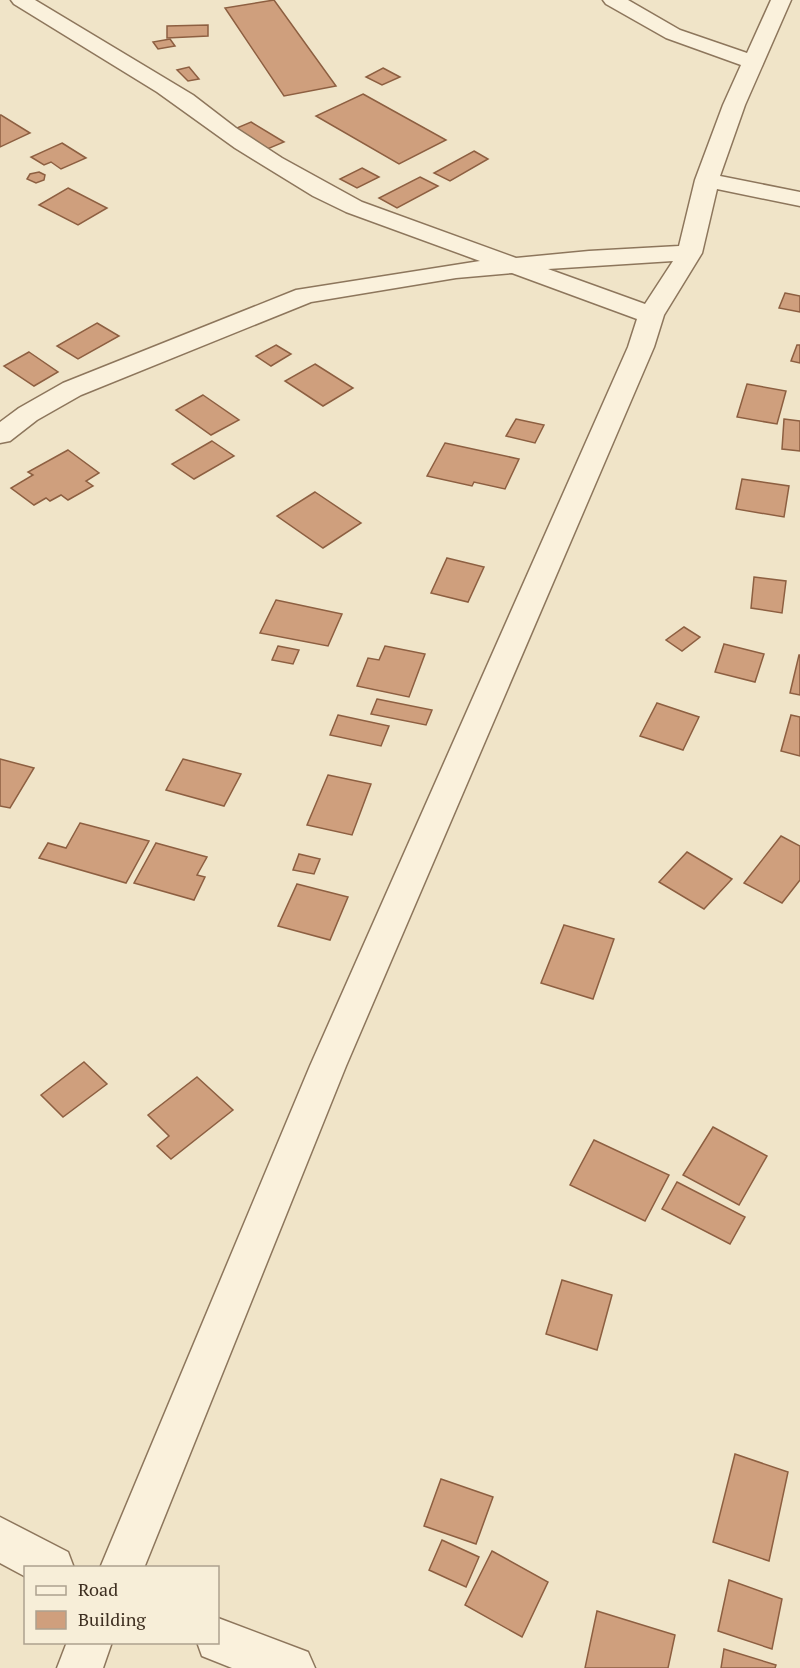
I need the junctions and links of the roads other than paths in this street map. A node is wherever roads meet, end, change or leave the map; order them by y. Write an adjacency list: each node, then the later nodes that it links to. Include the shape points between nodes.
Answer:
1 (21, 0): 8 (street, via 137,69 326,194)
2 (613, 0): 4 (street, via 673,34)
3 (781, 0): 4 (street)
4 (753, 62): 5 (street)
5 (707, 180): 6 (street); 7 (street)
6 (800, 199)
7 (690, 252): 8 (street); 9 (street)
8 (516, 265): 9 (street); 10 (street, via 305,295 72,389)
9 (651, 315): 13 (street, via 641,347 328,1066)
10 (0, 435)
11 (0, 1539): 12 (street)
12 (48, 1566)
13 (123, 1566)
14 (219, 1640): 17 (street)
15 (89, 1644): 16 (street)
16 (80, 1668)
17 (292, 1668)

